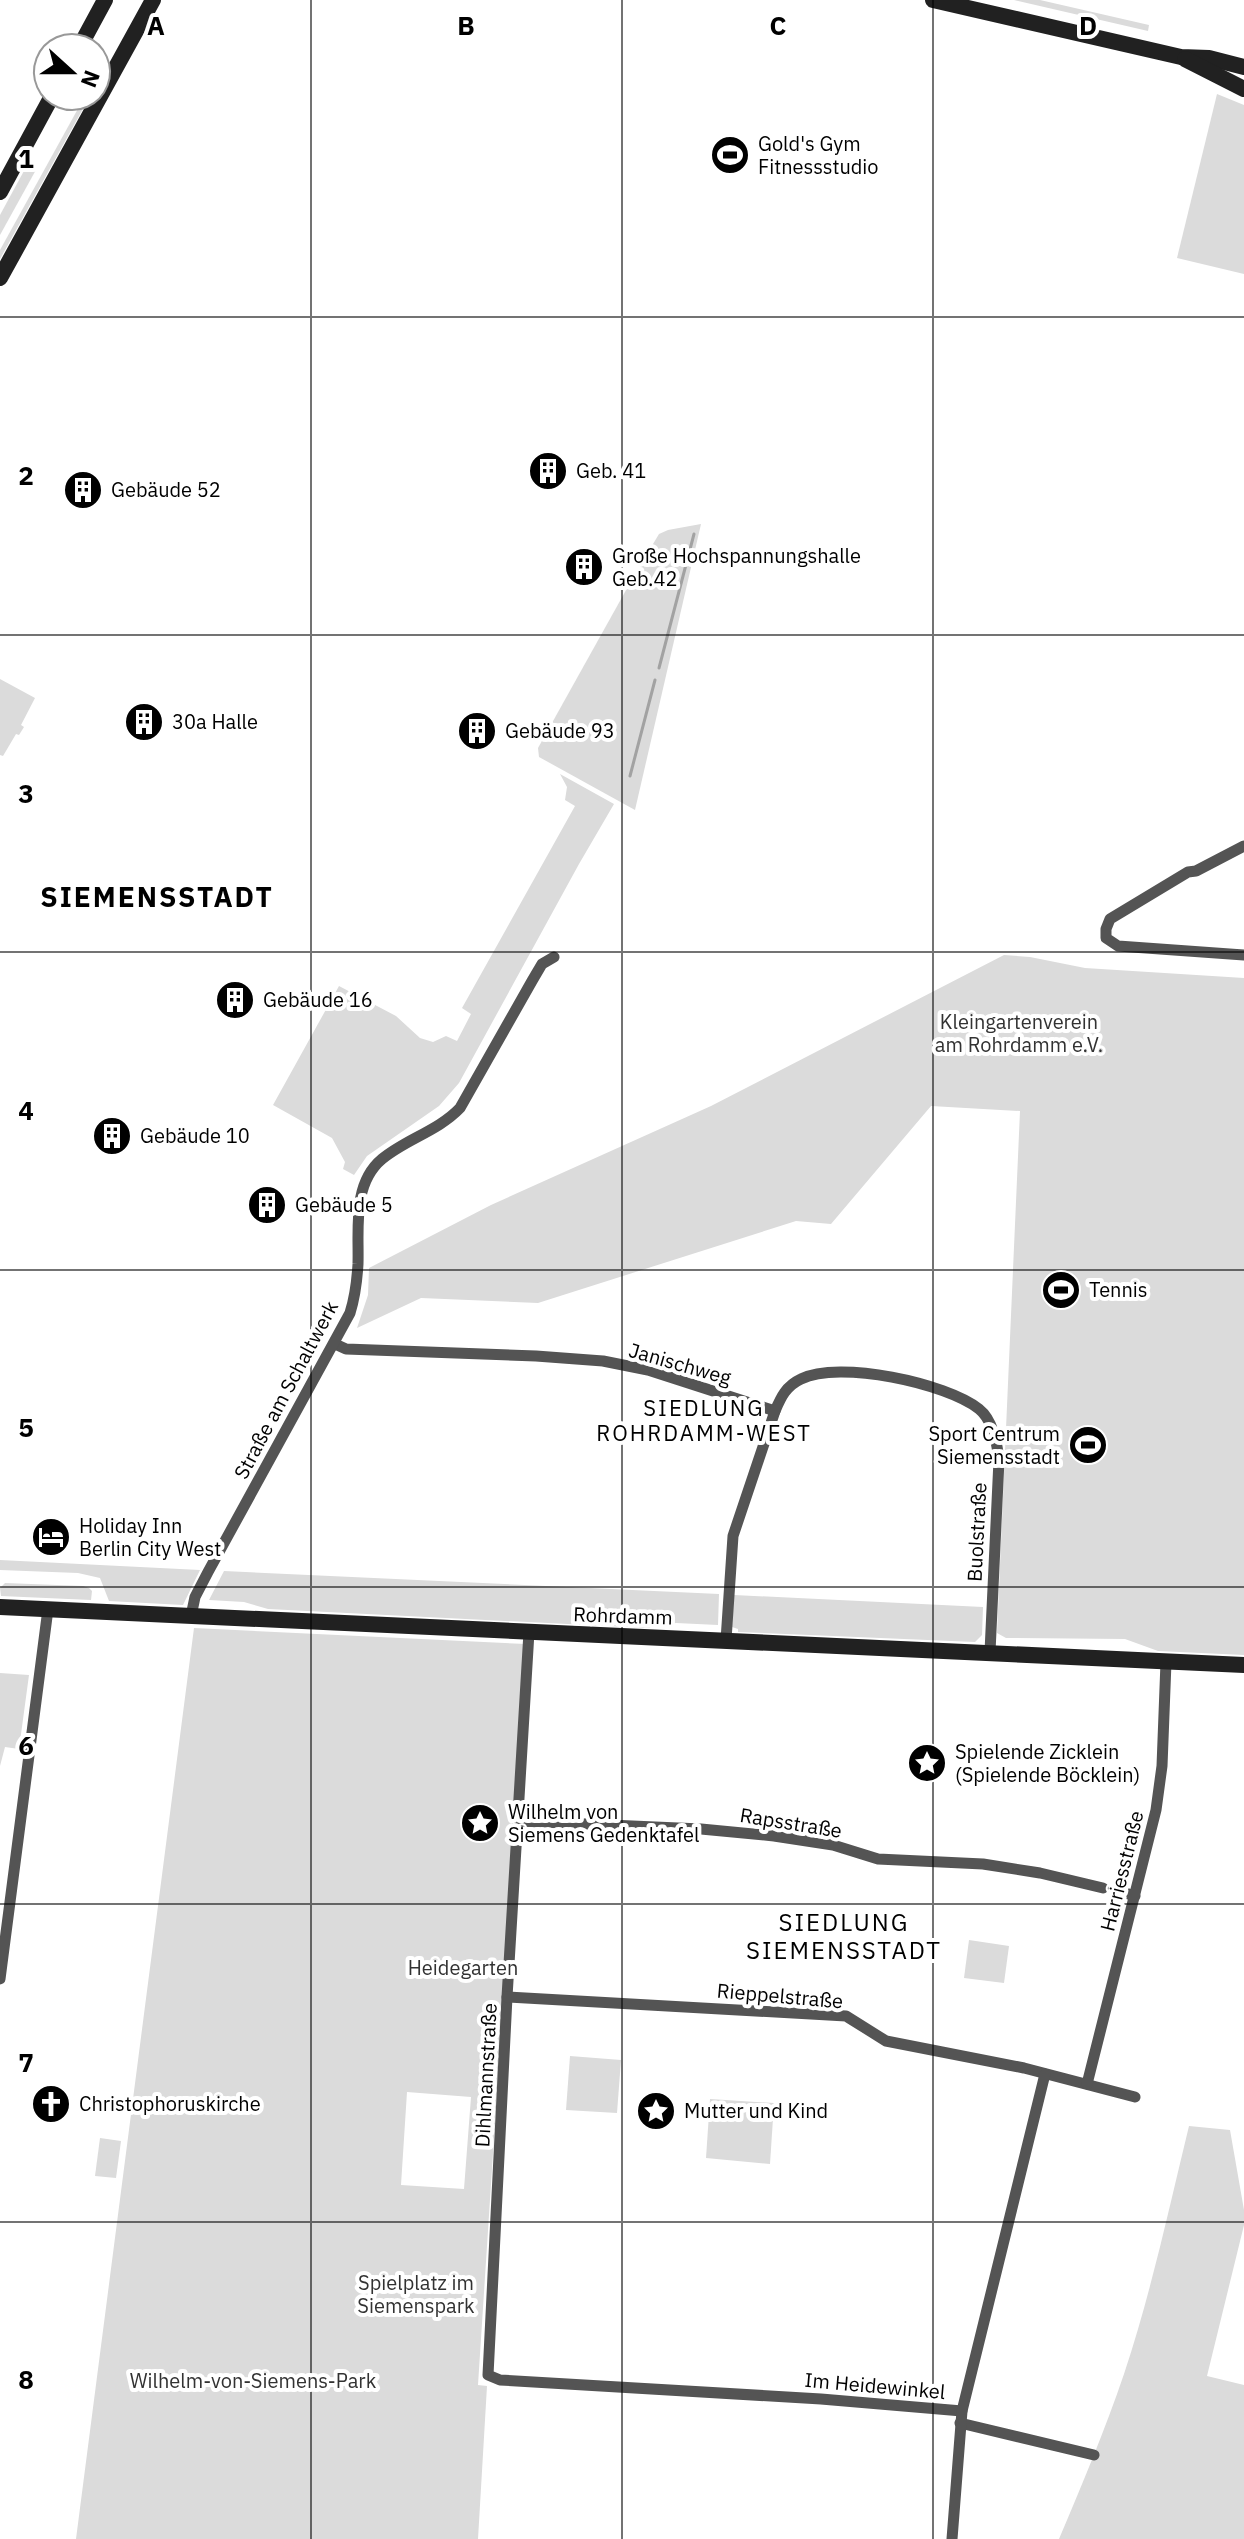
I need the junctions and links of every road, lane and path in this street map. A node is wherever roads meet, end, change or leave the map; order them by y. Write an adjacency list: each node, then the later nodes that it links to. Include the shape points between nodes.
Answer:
1 (105, 0): 4 (main road)
2 (153, 0): 10 (main road)
3 (933, 0): 5 (main road)
4 (88, 32)
5 (1181, 57): 6 (main road); 7 (main road)
6 (1244, 67)
7 (1244, 89)
8 (43, 112): 9 (main road)
9 (0, 192)
10 (0, 278)
11 (1244, 846): 12 (street, via 1188,872 1110,919 1106,929 1106,938 1118,946)
12 (1244, 955)
13 (554, 957): 14 (street, Straße am Schaltwerk, via 542,964 460,1108 372,1169 360,1201 354,1301)
14 (335, 1344): 15 (street, Janischweg, via 346,1349 603,1361); 18 (street, Straße am Schaltwerk, via 208,1572)
15 (775, 1411): 20 (street, via 733,1536); 21 (street, Buolstraße, via 798,1380 822,1371 847,1370 906,1380 979,1408 992,1429 999,1460)
16 (0, 1607): 17 (main road, Rohrdamm)
17 (48, 1609): 18 (main road, Rohrdamm); 28 (street)
18 (191, 1616): 19 (main road, Rohrdamm)
19 (529, 1632): 20 (main road, Rohrdamm); 24 (street, Dihlmannstraße)
20 (726, 1640): 21 (main road, Rohrdamm)
21 (990, 1652): 22 (main road, Rohrdamm)
22 (1166, 1662): 23 (main road, Rohrdamm); 27 (street, Harriesstraße, via 1156,1810)
23 (1244, 1665)
24 (518, 1821): 25 (street, Rapsstraße, via 785,1837 878,1859 983,1864); 29 (street, Dihlmannstraße)
25 (1103, 1888)
26 (1122, 1892): 27 (street)
27 (1135, 1896): 31 (street, Harriesstraße)
28 (0, 1979)
29 (507, 1997): 30 (street, Rieppelstraße, via 846,2016 886,2041); 33 (street, Dihlmannstraße)
30 (1045, 2074): 31 (street, Rieppelstraße); 34 (street, Im Heidewinkel)
31 (1087, 2084): 32 (street, Rieppelstraße)
32 (1135, 2097)
33 (488, 2375): 34 (street, Im Heidewinkel, via 500,2380 821,2399)
34 (961, 2417): 35 (street, Im Heidewinkel); 36 (street)
35 (1094, 2455)
36 (952, 2539)

